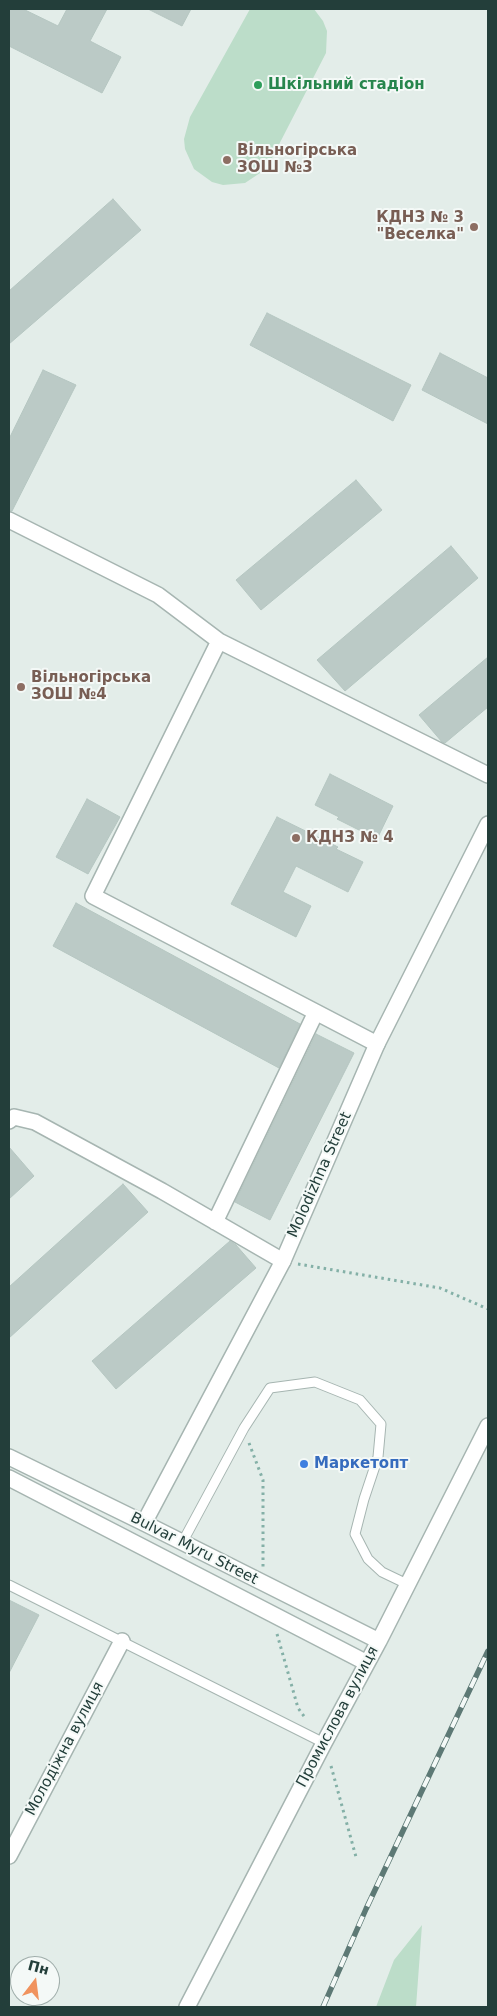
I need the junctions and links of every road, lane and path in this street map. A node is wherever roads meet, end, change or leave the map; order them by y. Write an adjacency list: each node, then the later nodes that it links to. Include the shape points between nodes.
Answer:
1 (9, 520): 2 (street, via 158,594)
2 (219, 641): 3 (street); 5 (street, via 93,896)
3 (488, 775)
4 (488, 824): 6 (street, Molodizhna Street)
5 (316, 1012): 6 (street); 8 (street)
6 (377, 1044): 9 (street, Molodizhna Street)
7 (9, 1121): 8 (street, via 14,1117 35,1122)
8 (215, 1222): 9 (street)
9 (283, 1261): 10 (path, via 440,1288); 14 (street, Molodizhna Street)
10 (488, 1309)
11 (488, 1426): 16 (street, Промислова вулиця)
12 (9, 1457): 14 (street, Bulvar Myru Street)
13 (9, 1478): 20 (street, Bulvar Myru Street)
14 (144, 1523): 15 (street, Bulvar Myru Street)
15 (182, 1543): 16 (lane, via 244,1428 270,1388 315,1382 360,1400 381,1424 378,1458 355,1534 368,1559 382,1572); 19 (street, Bulvar Myru Street)
16 (407, 1584): 19 (street, Промислова вулиця)
17 (9, 1585): 18 (lane)
18 (122, 1641): 21 (lane); 22 (street, Молодіжна вулиця)
19 (378, 1642): 20 (street, Промислова вулиця)
20 (367, 1663): 21 (street, Промислова вулиця)
21 (324, 1743): 23 (path); 24 (street, Промислова вулиця)
22 (9, 1856)
23 (356, 1857)
24 (187, 2007)

